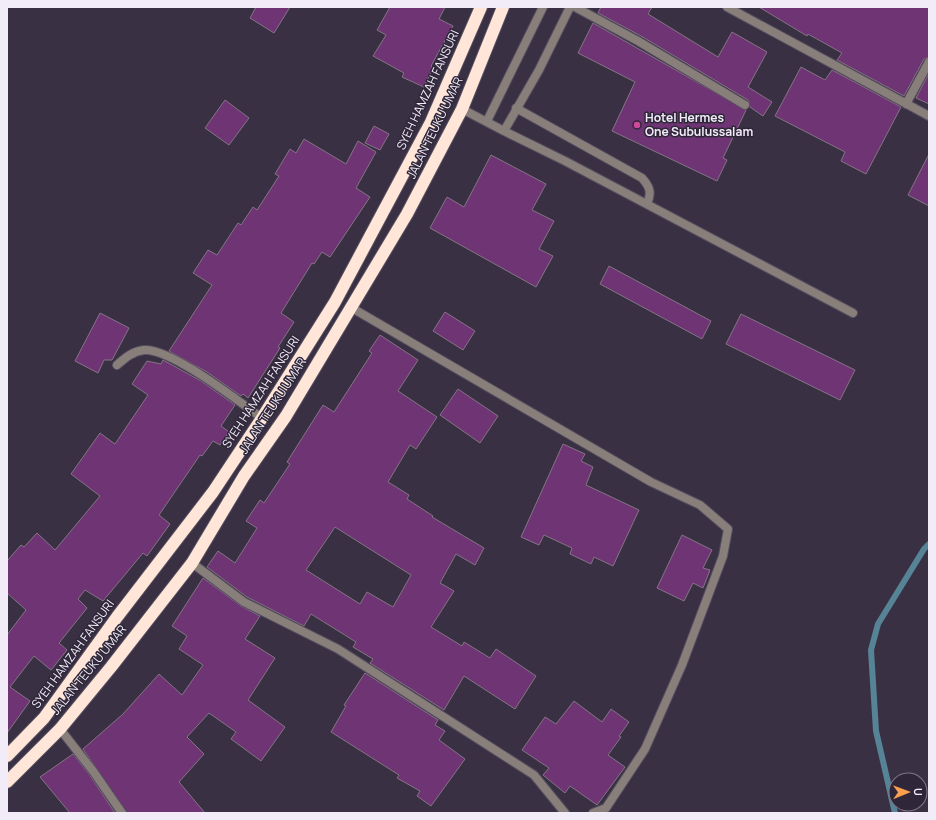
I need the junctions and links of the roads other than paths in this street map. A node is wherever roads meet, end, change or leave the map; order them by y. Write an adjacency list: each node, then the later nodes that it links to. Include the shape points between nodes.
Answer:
1 (480, 7): 19 (highway, SYEH HAMZAH FANSURI, via 431,122 335,302)
2 (503, 7): 11 (highway, JALAN TEUKU UMAR)
3 (543, 7): 13 (street)
4 (570, 7): 10 (street, via 539,70)
5 (575, 7): 9 (street, via 638,41)
6 (727, 7): 8 (street)
7 (929, 62): 8 (street)
8 (906, 104): 12 (street)
9 (745, 105)
10 (516, 108): 14 (street); 15 (street, via 642,178 650,189)
11 (462, 109): 13 (street); 16 (highway, JALAN TEUKU UMAR, via 407,214)
12 (929, 116)
13 (487, 122): 14 (street)
14 (504, 131): 15 (street)
15 (646, 204): 17 (street)
16 (352, 308): 20 (highway, JALAN TEUKU UMAR, via 286,416 244,476); 26 (street, via 651,482 700,505 728,529 723,556 685,658 645,749 606,808)
17 (853, 313)
18 (117, 365): 19 (street, via 131,354 144,350 159,352 186,366)
19 (262, 418): 22 (highway, SYEH HAMZAH FANSURI, via 213,492 117,617 44,718)
20 (192, 563): 21 (highway, JALAN TEUKU UMAR); 25 (street, via 244,602 338,649 534,775)
21 (60, 729): 23 (highway, JALAN TEUKU UMAR); 24 (street)
22 (7, 756)
23 (7, 782)
24 (122, 813)
25 (565, 813)
26 (593, 813)

